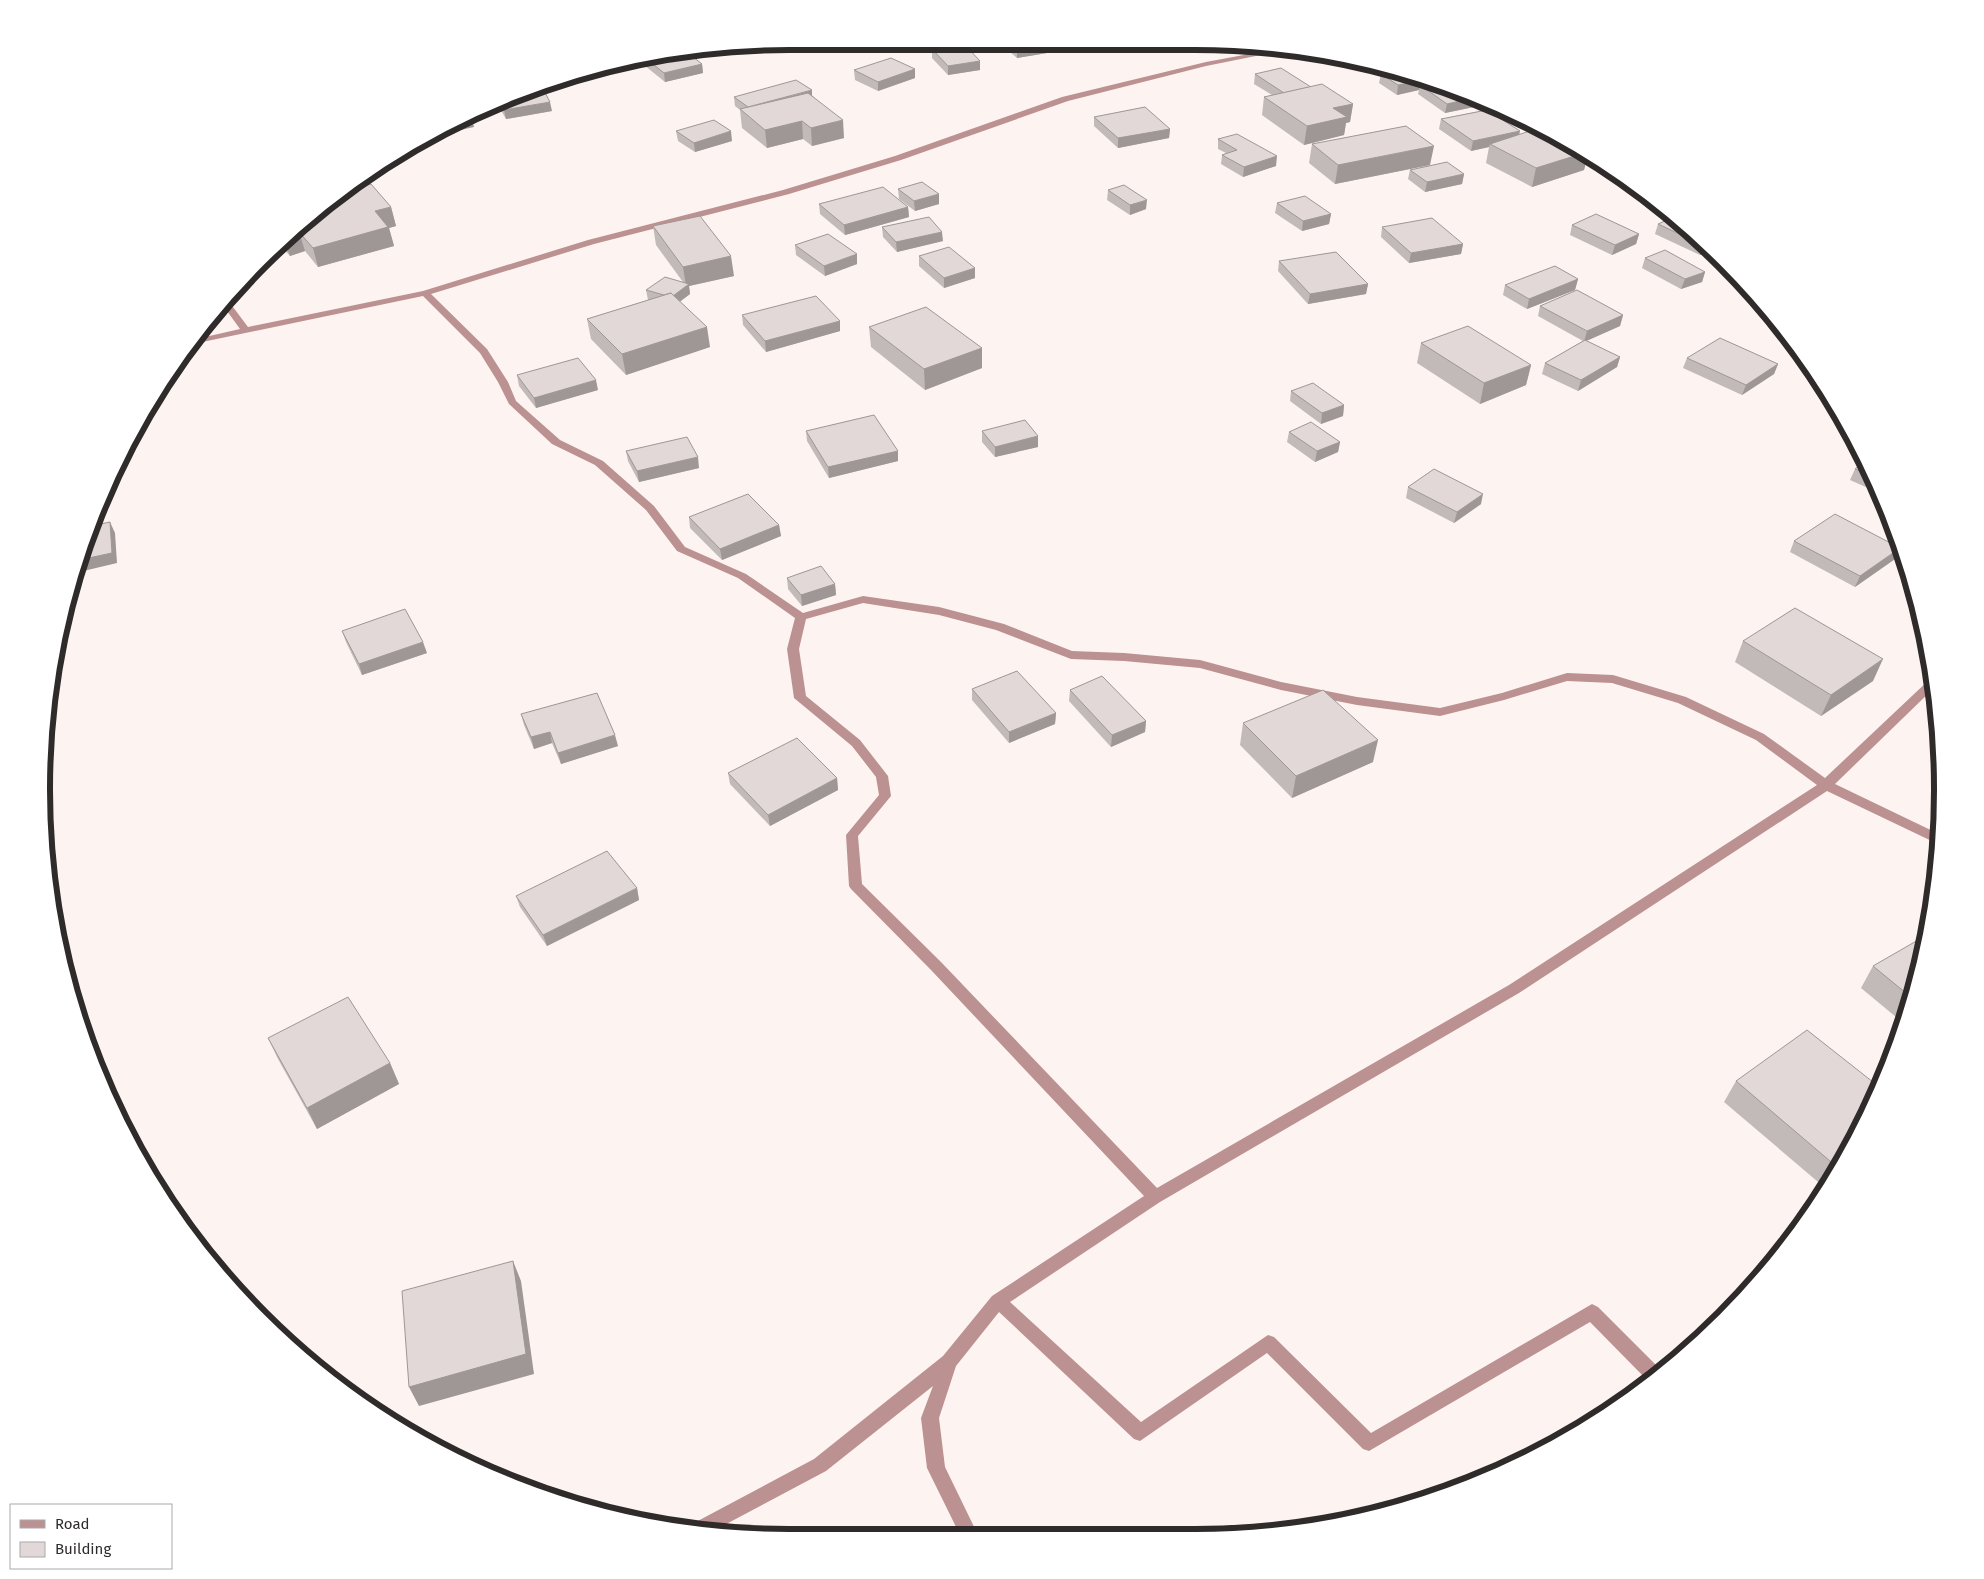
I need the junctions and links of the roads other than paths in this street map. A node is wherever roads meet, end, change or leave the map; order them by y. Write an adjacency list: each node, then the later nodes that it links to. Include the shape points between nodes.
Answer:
1 (1262, 54): 2 (street, via 1065,99 870,167 591,242)
2 (425, 293): 4 (street); 6 (street, via 484,351 512,402 556,442 599,463 650,508 681,550 742,576)
3 (230, 307): 4 (street)
4 (246, 330): 5 (street)
5 (202, 340)
6 (801, 617): 8 (street, via 864,599 939,611 1000,627 1071,655 1200,664 1281,686 1357,701 1440,712 1568,678 1613,679 1682,700 1760,736); 10 (street, via 793,649 800,698 856,743 882,776 885,796 852,835 856,886)
7 (1927, 688): 8 (street)
8 (1826, 785): 9 (street); 10 (street, via 1514,989)
9 (1932, 837)
10 (1155, 1197): 11 (street)
11 (998, 1301): 12 (street); 13 (street, via 1140,1433 1268,1343 1369,1443 1592,1312)
12 (949, 1362): 14 (street, via 820,1465); 15 (street, via 930,1418 936,1468)
13 (1650, 1372)
14 (709, 1524)
15 (966, 1529)

